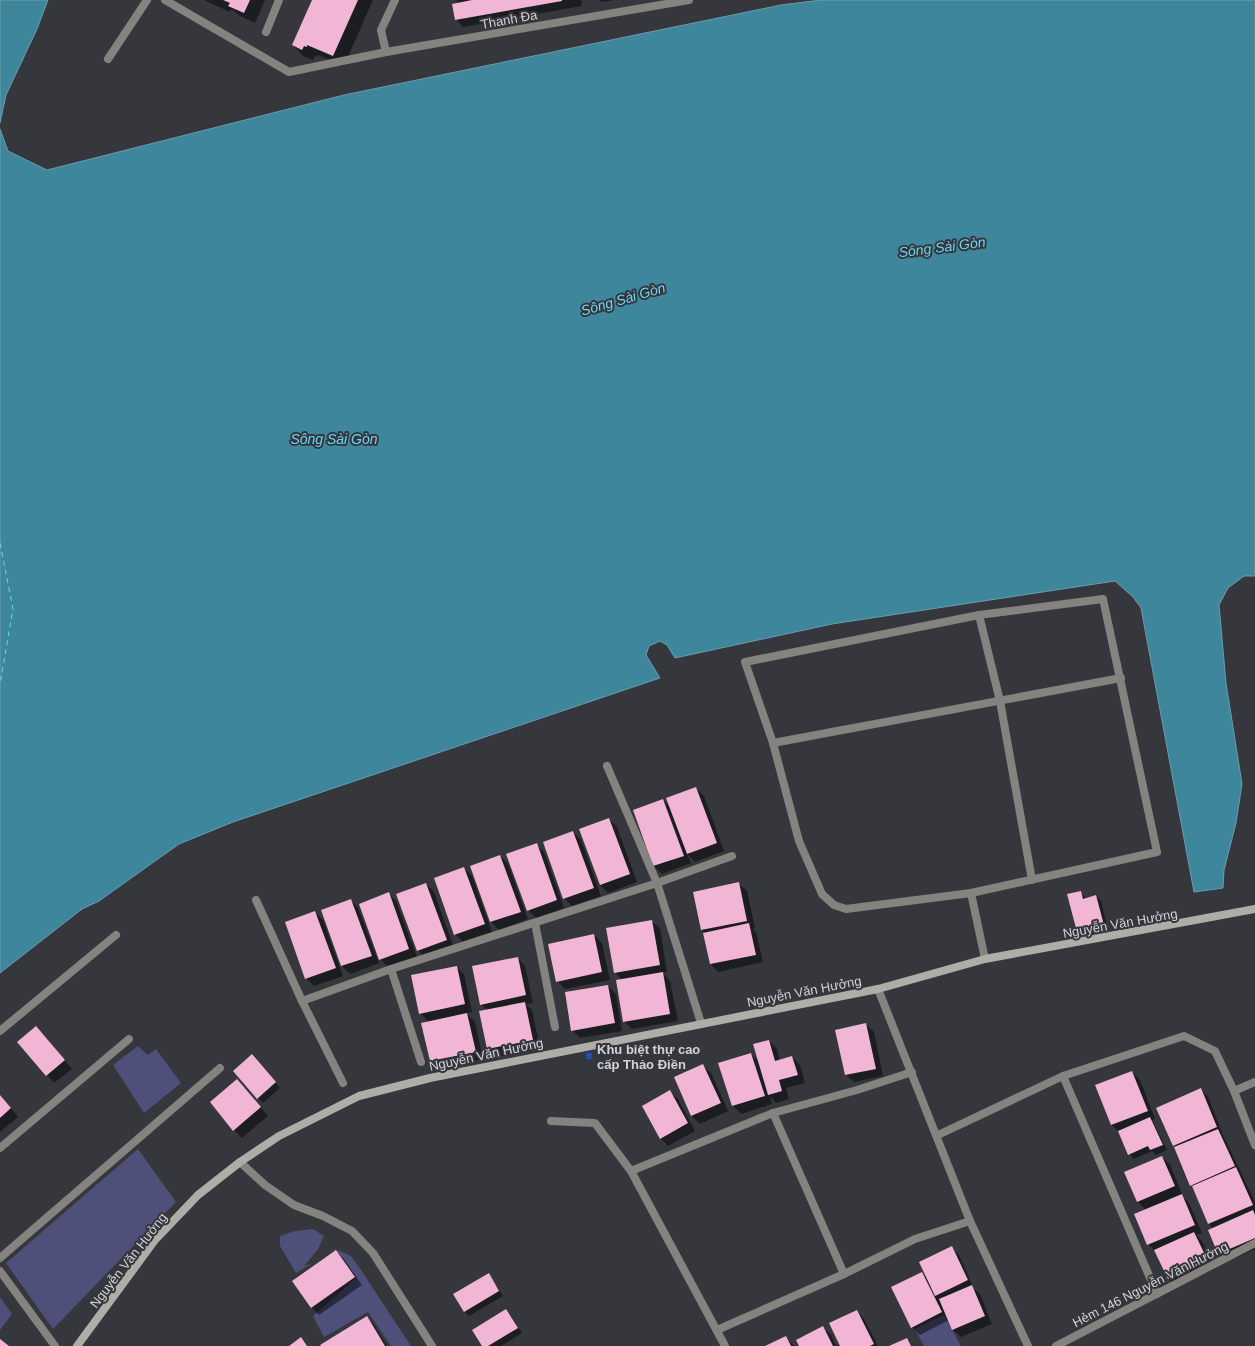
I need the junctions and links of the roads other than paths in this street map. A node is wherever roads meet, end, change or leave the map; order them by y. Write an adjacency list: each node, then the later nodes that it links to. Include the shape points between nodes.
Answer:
1 (147, 0): 8 (street)
2 (165, 0): 7 (street, Thanh Đa, via 289,72)
3 (279, 0): 6 (street)
4 (395, 0): 7 (street, via 381,30)
5 (689, 0): 7 (street, Thanh Đa)
6 (266, 32)
7 (386, 52)
8 (108, 59)
9 (980, 615): 10 (street, via 1103,599); 11 (street); 12 (street, via 745,662)
10 (1121, 678): 11 (street); 15 (street, via 1157,852)
11 (1000, 701): 12 (street); 15 (street)
12 (773, 743): 17 (street, via 799,841 822,894 834,905 846,909)
13 (607, 766): 16 (street)
14 (732, 856): 16 (street)
15 (1032, 880): 17 (street)
16 (657, 882): 20 (street); 26 (street)
17 (972, 893): 22 (street)
18 (256, 900): 25 (street)
19 (1255, 909): 22 (main road, Nguyễn Văn Hưởng)
20 (535, 923): 23 (street); 27 (street)
21 (116, 934): 28 (street)
22 (985, 959): 24 (main road, Nguyễn Văn Hưởng)
23 (391, 969): 25 (street); 30 (street)
24 (878, 989): 26 (main road, Nguyễn Văn Hưởng); 32 (street)
25 (302, 1001): 35 (street)
26 (701, 1023): 42 (main road, Nguyễn Văn Hưởng, via 430,1078 357,1097 278,1136)
27 (555, 1027)
28 (0, 1031)
29 (129, 1039): 41 (street)
30 (421, 1062)
31 (220, 1068): 46 (street)
32 (912, 1072): 37 (street); 39 (street)
33 (1063, 1076): 36 (street, via 1184,1036 1215,1051); 39 (street); 49 (street)
34 (1255, 1082): 36 (street)
35 (343, 1083)
36 (1234, 1091): 40 (street)
37 (773, 1113): 43 (street); 48 (street)
38 (552, 1121): 43 (street, via 596,1123)
39 (938, 1135): 44 (street)
40 (1255, 1145)
41 (0, 1148)
42 (240, 1162): 52 (main road, Nguyễn Văn Hưởng, via 198,1195 155,1240); 53 (street, via 265,1185 294,1205 352,1231 373,1253)
43 (631, 1171): 50 (street)
44 (970, 1221): 48 (street, via 915,1239); 55 (street)
45 (1255, 1243): 49 (street, Hẻm 146 Nguyễn Văn Hưởng)
46 (0, 1258)
47 (0, 1271): 51 (street)
48 (844, 1274): 50 (street)
49 (1157, 1294): 56 (street, Hẻm 146 Nguyễn Văn Hưởng)
50 (717, 1330): 54 (street)
51 (55, 1346)
52 (77, 1346)
53 (432, 1346)
54 (725, 1346)
55 (1028, 1346)
56 (1056, 1346)

